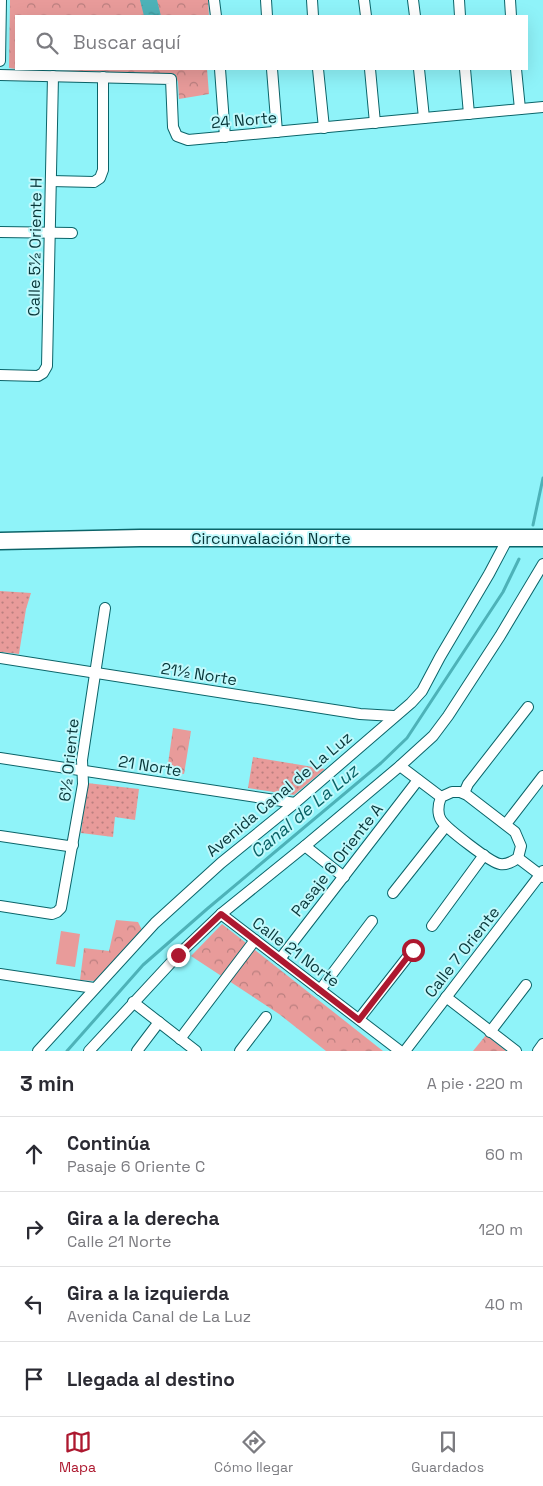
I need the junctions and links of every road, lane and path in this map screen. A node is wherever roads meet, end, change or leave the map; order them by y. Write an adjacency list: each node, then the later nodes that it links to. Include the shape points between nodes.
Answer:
1 (1, 0): 16 (street)
2 (214, 0): 9 (street)
3 (266, 0): 10 (street)
4 (312, 0): 11 (street)
5 (364, 0): 12 (street)
6 (413, 0): 13 (street)
7 (459, 0): 14 (street)
8 (510, 0): 15 (street)
9 (216, 15)
10 (267, 15)
11 (313, 15)
12 (366, 15)
13 (415, 15)
14 (460, 15)
15 (511, 15)
16 (0, 61)
17 (220, 70): 34 (street)
18 (272, 70): 33 (street)
19 (318, 70): 32 (street)
20 (370, 70): 31 (street)
21 (419, 70): 30 (street)
22 (465, 70): 29 (street)
23 (516, 70): 28 (street)
24 (0, 76): 25 (street, 24 Norte)
25 (54, 76): 26 (street, 24 Norte); 35 (street, Calle 5½ Oriente H)
26 (103, 78): 34 (street, 24 Norte, via 170,79 173,127 177,136 188,140); 35 (street, via 102,176 94,182)
27 (543, 107): 28 (street, 24 Norte)
28 (520, 109): 29 (street, 24 Norte)
29 (469, 114): 30 (street, 24 Norte)
30 (424, 118): 31 (street, 24 Norte)
31 (375, 123): 32 (street, 24 Norte)
32 (324, 128): 33 (street, 24 Norte)
33 (277, 132): 34 (street, 24 Norte)
34 (225, 137)
35 (51, 181): 37 (street, Calle 5½ Oriente H)
36 (0, 232): 37 (street)
37 (50, 233): 38 (street); 39 (street, Calle 5½ Oriente H, via 46,368 38,376)
38 (72, 234)
39 (0, 375)
40 (508, 538): 41 (main road, Circunvalación Norte); 42 (main road, Circunvalación Norte); 48 (street, Avenida Canal de La Luz, via 422,691)
41 (543, 538)
42 (0, 541)
43 (542, 568): 50 (street, via 441,726)
44 (105, 608): 46 (street, 6½ Oriente)
45 (0, 658): 46 (street, 21½ Norte)
46 (95, 673): 48 (street, 21½ Norte, via 360,714); 51 (street, 6½ Oriente)
47 (528, 707): 54 (street)
48 (394, 716): 56 (street, Avenida Canal de La Luz)
49 (0, 758): 51 (street, 21 Norte)
50 (400, 766): 53 (street); 61 (street)
51 (83, 771): 56 (street, 21 Norte); 60 (street, 6½ Oriente)
52 (543, 776): 57 (street)
53 (418, 780): 55 (street); 65 (street, Pasaje 6 Oriente A)
54 (464, 793): 55 (street, via 452,792); 57 (street)
55 (441, 798): 58 (street, via 438,813)
56 (295, 803): 76 (street, Avenida Canal de La Luz, via 221,863 155,923)
57 (506, 824): 63 (street, via 520,840)
58 (446, 826): 62 (street); 66 (street)
59 (0, 836): 60 (street)
60 (73, 845): 67 (street, 6½ Oriente, via 61,908 57,912)
61 (305, 846): 65 (street); 68 (street)
62 (484, 855): 63 (street, via 501,864); 70 (street)
63 (518, 858): 64 (street)
64 (542, 874): 78 (street, Calle 7 Oriente)
65 (344, 877): 73 (street, Pasaje 6 Oriente A)
66 (393, 893)
67 (0, 907)
68 (221, 914): 71 (street, Calle 21 Norte); 79 (street)
69 (372, 921): 77 (street)
70 (432, 926)
71 (255, 940): 73 (street, Calle 21 Norte); 84 (street)
72 (413, 950): 81 (street)
73 (280, 959): 77 (street, Calle 21 Norte)
74 (0, 974): 76 (street)
75 (526, 985): 83 (street)
76 (94, 988): 86 (street, Avenida Canal de La Luz)
77 (320, 990): 81 (street, Calle 21 Norte)
78 (446, 997): 83 (street); 92 (street, Calle 7 Oriente)
79 (133, 1002): 82 (street); 87 (street)
80 (266, 1017): 90 (street)
81 (359, 1020): 91 (street, Calle 21 Norte)
82 (159, 1022): 84 (street); 88 (street)
83 (490, 1032): 93 (street)
84 (180, 1039): 89 (street)
85 (543, 1044): 94 (street)
86 (38, 1051)
87 (89, 1051)
88 (137, 1051)
89 (196, 1051)
90 (240, 1051)
91 (400, 1051)
92 (405, 1051)
93 (516, 1051)
94 (538, 1051)

